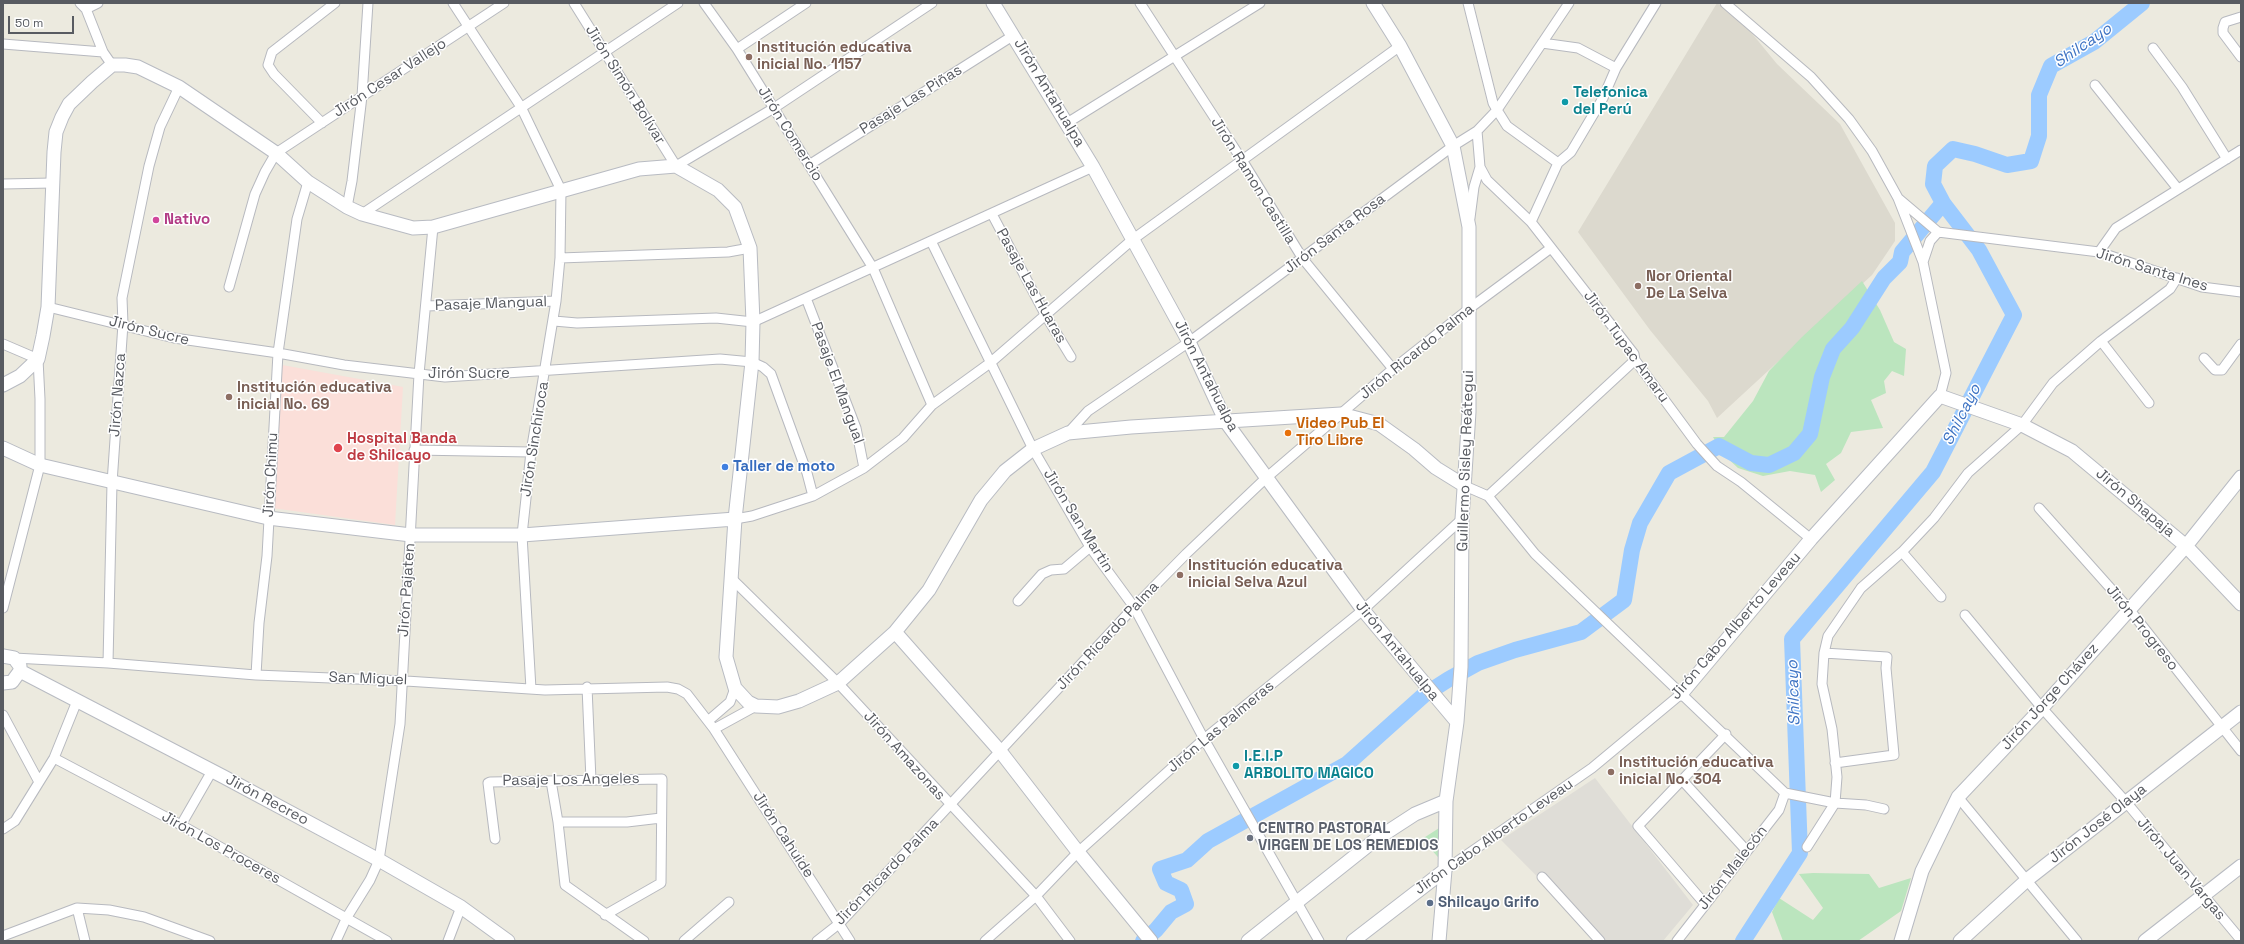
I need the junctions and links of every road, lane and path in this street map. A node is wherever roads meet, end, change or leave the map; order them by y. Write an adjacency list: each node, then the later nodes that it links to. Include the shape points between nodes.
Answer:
1 (98, 3): 19 (street)
2 (335, 3): 40 (street, via 272,52 268,65)
3 (368, 3): 36 (street)
4 (453, 3): 21 (street)
5 (504, 3): 21 (street, Jirón Cesar Vallejo)
6 (574, 3): 29 (street, Jirón Simón Bolívar)
7 (678, 3): 29 (street)
8 (704, 3): 27 (street, Jirón Comercio)
9 (806, 3): 27 (street)
10 (932, 3): 38 (street)
11 (993, 3): 22 (street, Jirón Antahualpa)
12 (1140, 3): 31 (street, Jirón Ramon Castilla)
13 (1260, 3): 31 (street)
14 (1373, 3): 25 (street, Guillermo Sisley Reátegui)
15 (1468, 3): 39 (street, via 1493,103)
16 (1569, 3): 23 (street, Jirón Santa Rosa)
17 (1656, 3): 33 (street)
18 (1725, 3): 58 (street, via 1811,77 1872,151)
19 (83, 6): 28 (street)
20 (2241, 17): 30 (street, via 2226,22 2223,28 2223,33)
21 (468, 27): 36 (street, Jirón Cesar Vallejo); 37 (street)
22 (1014, 35): 41 (street, Jirón Antahualpa); 49 (street, Pasaje Las Piñas)
23 (1542, 43): 33 (street, via 1578,48); 39 (street, Jirón Santa Rosa)
24 (3, 44): 28 (street)
25 (1400, 46): 43 (street, Guillermo Sisley Reátegui); 47 (street)
26 (2153, 48): 46 (street, via 2182,87)
27 (737, 49): 38 (street, Jirón Comercio)
28 (103, 52): 32 (street)
29 (605, 52): 37 (street); 50 (street, Jirón Simón Bolívar)
30 (2241, 57)
31 (1174, 58): 41 (street); 47 (street, Jirón Ramon Castilla)
32 (112, 65): 35 (street, via 138,67); 54 (street, via 69,104 62,117 56,132)
33 (1616, 68): 48 (street, via 1603,98 1571,152)
34 (2095, 85): 56 (street)
35 (179, 87): 45 (street); 86 (street, Jirón Nazca, via 160,127 149,166 122,298)
36 (362, 96): 40 (street, Jirón Cesar Vallejo); 59 (street)
37 (521, 107): 57 (street); 60 (street)
38 (774, 108): 49 (street, Jirón Comercio); 50 (street)
39 (1497, 110): 42 (street, Jirón Santa Rosa); 48 (street, via 1507,126)
40 (322, 123): 45 (street, Jirón Cesar Vallejo)
41 (1067, 123): 51 (street, Jirón Antahualpa)
42 (1476, 131): 43 (street, Jirón Santa Rosa); 52 (street, Jirón Tupac Amaru)
43 (1453, 146): 64 (street, Guillermo Sisley Reátegui); 72 (street, Jirón Santa Rosa)
44 (2241, 150): 46 (street)
45 (276, 153): 53 (street); 76 (street, via 255,194)
46 (2226, 159): 56 (street)
47 (1242, 160): 66 (street); 72 (street, Jirón Ramon Castilla)
48 (1558, 163): 62 (street)
49 (809, 165): 74 (street, Jirón Comercio)
50 (676, 166): 57 (street, via 639,169); 68 (street, via 718,190 734,207)
51 (1094, 167): 61 (street); 66 (street, Jirón Antahualpa)
52 (1480, 167): 62 (street, Jirón Tupac Amaru, via 1487,180); 64 (street, via 1474,187)
53 (308, 182): 59 (street); 91 (street, Jirón Chimu, via 297,219)
54 (52, 183): 55 (street); 81 (street)
55 (3, 184)
56 (2178, 189): 70 (street, via 2116,228)
57 (561, 190): 63 (street); 71 (street, Jirón Sinchiroca)
58 (1898, 198): 65 (street); 73 (street)
59 (347, 207): 60 (street)
60 (362, 214): 63 (street, via 413,228)
61 (992, 214): 67 (street); 83 (street, Pasaje Las Huaras)
62 (1531, 222): 69 (street, Jirón Tupac Amaru)
63 (433, 227): 80 (street, Jirón Pajaten)
64 (1469, 227): 82 (street, Guillermo Sisley Reátegui)
65 (1938, 232): 70 (street, Jirón Santa Ines); 73 (street, via 1930,241)
66 (1132, 240): 83 (street); 88 (street, Jirón Antahualpa)
67 (931, 241): 74 (street); 97 (street, Jirón San Martin)
68 (750, 248): 71 (street, via 728,252); 85 (street)
69 (1551, 248): 82 (street, Jirón Ricardo Palma); 95 (street, Jirón Tupac Amaru, via 1634,354)
70 (2099, 252): 75 (street, Jirón Santa Ines)
71 (560, 258): 79 (street, Jirón Sinchiroca)
72 (1302, 259): 88 (street, Jirón Santa Rosa); 98 (street, Jirón Ramon Castilla)
73 (1923, 262): 102 (street, via 1946,373)
74 (873, 268): 78 (street); 104 (street, Jirón Comercio)
75 (2177, 278): 77 (street, Jirón Santa Ines, via 2202,287); 87 (street, via 2170,289)
76 (229, 287)
77 (2241, 292)
78 (806, 298): 85 (street); 114 (street, Pasaje El Mangual, via 856,428)
79 (556, 301): 80 (street, Pasaje Mangual); 84 (street, Jirón Sinchiroca)
80 (427, 306): 100 (street, Jirón Pajaten)
81 (48, 307): 86 (street, Jirón Sucre); 94 (street)
82 (1470, 308): 98 (street, Jirón Ricardo Palma); 118 (street, Guillermo Sisley Reátegui)
83 (1046, 316): 92 (street, Pasaje Las Huaras); 97 (street)
84 (554, 321): 85 (street, via 577,323 716,318); 99 (street, Jirón Sinchiroca)
85 (753, 322): 96 (street)
86 (123, 324): 91 (street, Jirón Sucre, via 174,338); 117 (street, Jirón Nazca)
87 (2101, 341): 103 (street); 107 (street, via 2053,384)
88 (1189, 342): 106 (street, Jirón Antahualpa); 108 (street, Jirón Santa Rosa, via 1088,411)
89 (3, 344): 94 (street)
90 (2241, 344): 93 (street, via 2222,370 2215,370)
91 (278, 353): 100 (street, Jirón Sucre, via 344,366); 122 (street, Jirón Chimu)
92 (1071, 357)
93 (2204, 358)
94 (38, 359): 101 (street, via 20,376); 113 (street)
95 (1635, 360): 120 (street); 127 (street, Jirón Tupac Amaru, via 1697,444 1717,466 1741,482)
96 (752, 362): 99 (street, Jirón Sucre, via 720,359); 119 (street, via 771,374); 123 (street)
97 (990, 363): 104 (street); 110 (street, Jirón San Martin)
98 (1393, 369): 105 (street, Jirón Ricardo Palma)
99 (545, 372): 100 (street, Jirón Sucre, via 445,377); 112 (street, Jirón Sinchiroca)
100 (419, 374): 111 (street, Jirón Pajaten)
101 (3, 385)
102 (1943, 397): 107 (street, Jirón Shapaja); 127 (street, Jirón Cabo Alberto Leveau)
103 (2149, 403)
104 (932, 405): 114 (street, via 903,438)
105 (1341, 414): 106 (street); 116 (street, Jirón Ricardo Palma); 118 (street, via 1379,424 1436,468)
106 (1226, 422): 108 (street, via 1131,426); 116 (street, Jirón Antahualpa)
107 (2019, 423): 128 (street, Jirón Shapaja, via 2072,451); 130 (street, via 1968,473 1934,518)
108 (1068, 433): 110 (street)
109 (3, 448): 113 (street)
110 (1034, 449): 129 (street, Jirón San Martin); 140 (street, via 1005,471 981,500 929,590)
111 (414, 450): 112 (street); 125 (street, Jirón Pajaten)
112 (531, 452): 126 (street, Jirón Sinchiroca)
113 (40, 465): 117 (street); 136 (street)
114 (864, 468): 119 (street)
115 (2241, 477): 128 (street, Jirón Jorge Chávez)
116 (1266, 478): 135 (street, Jirón Ricardo Palma); 138 (street, Jirón Antahualpa)
117 (112, 483): 122 (street); 143 (street, Jirón Nazca)
118 (1465, 486): 120 (street); 124 (street, Guillermo Sisley Reátegui)
119 (813, 496): 123 (street)
120 (1488, 496): 152 (street, via 1536,554 1589,608)
121 (2039, 508): 137 (street, Jirón Progreso)
122 (268, 518): 125 (street); 145 (street, Jirón Chimu)
123 (735, 519): 126 (street); 131 (street)
124 (1462, 519): 138 (street, Jirón Las Palmeras); 159 (street, Guillermo Sisley Reátegui)
125 (411, 535): 126 (street); 146 (street, Jirón Pajaten)
126 (522, 535): 151 (street, Jirón Sinchiroca)
127 (1811, 539): 152 (street, Jirón Cabo Alberto Leveau)
128 (2186, 546): 134 (street, Jirón Shapaja); 137 (street, Jirón Jorge Chávez)
129 (1090, 547): 133 (street, via 1064,569 1042,574); 135 (street, Jirón San Martin)
130 (1902, 552): 132 (street); 141 (street, via 1860,588 1828,636)
131 (731, 578): 148 (street, Jirón Amazonas); 150 (street, via 726,657)
132 (1941, 597)
133 (1018, 601)
134 (2241, 604)
135 (1134, 607): 163 (street, Jirón San Martin); 164 (street, Jirón Ricardo Palma)
136 (3, 608)
137 (2129, 609): 155 (street, Jirón Jorge Chávez); 160 (street, Jirón Progreso)
138 (1363, 610): 159 (street, Jirón Antahualpa); 163 (street, Jirón Las Palmeras)
139 (1965, 615): 155 (street, Jirón Juan Vargas)
140 (895, 632): 148 (street); 164 (street)
141 (1824, 653): 167 (street, via 1822,684 1832,729); 167 (street, via 1887,657 1894,755)
142 (9, 657): 143 (street, San Miguel); 144 (street, via 20,666)
143 (108, 663): 145 (street, San Miguel)
144 (20, 671): 147 (street, via 12,682); 153 (street, Jirón Recreo)
145 (256, 675): 146 (street, San Miguel)
146 (401, 681): 151 (street, San Miguel); 188 (street, Jirón Pajaten, via 400,724)
147 (3, 683)
148 (838, 683): 154 (street, via 799,701 778,707); 178 (street, Jirón Amazonas)
149 (586, 688): 151 (street, San Miguel); 158 (street, San Miguel, via 678,689 687,694); 169 (street)
150 (735, 688): 154 (street, via 748,702); 158 (street, via 730,702)
151 (531, 689)
152 (1681, 694): 162 (street); 190 (street, Jirón Cabo Alberto Leveau, via 1592,768)
153 (77, 701): 166 (street); 168 (street, Jirón Recreo)
154 (756, 706): 161 (street)
155 (2042, 708): 174 (street, Jirón Jorge Chávez); 177 (street, Jirón Juan Vargas)
156 (2241, 712): 160 (street, Jirón José Olaya)
157 (3, 715): 172 (street)
158 (708, 721): 161 (street, San Miguel)
159 (1458, 722): 175 (street, Guillermo Sisley Reátegui)
160 (2221, 728): 165 (street, Jirón Progreso); 177 (street, Jirón José Olaya)
161 (714, 729): 202 (street, Jirón Cahuide)
162 (1726, 734): 170 (street); 173 (street)
163 (1204, 739): 187 (street, Jirón Las Palmeras); 196 (street, Jirón San Martin)
164 (1000, 751): 178 (street, Jirón Ricardo Palma); 187 (street)
165 (2241, 751)
166 (54, 758): 172 (street); 182 (street, Jirón Los Proceres)
167 (1835, 763): 176 (street, via 1837,777)
168 (212, 771): 182 (street); 188 (street, Jirón Recreo)
169 (592, 780): 171 (street, Pasaje Los Angeles); 180 (street, Pasaje Los Angeles, via 662,779)
170 (1682, 780): 186 (street); 197 (street, via 1638,826)
171 (551, 781): 181 (street); 184 (street, Pasaje Los Angeles, via 488,783)
172 (40, 782): 183 (street, via 15,821)
173 (1785, 793): 176 (street); 186 (street, Jirón Malecón, via 1779,810)
174 (1958, 797): 192 (street); 224 (street, Jirón Jorge Chávez, via 1922,871)
175 (1446, 800): 190 (street, Guillermo Sisley Reátegui); 196 (street, via 1415,814 1375,840)
176 (1832, 802): 179 (street); 185 (street)
177 (2126, 802): 192 (street, Jirón José Olaya); 194 (street, Jirón Juan Vargas)
178 (951, 806): 193 (street, Jirón Amazonas); 202 (street, Jirón Ricardo Palma)
179 (1884, 809)
180 (661, 818): 181 (street, via 627,822); 200 (street, via 661,883)
181 (558, 822): 200 (street, via 565,885)
182 (181, 825): 201 (street, Jirón Los Proceres)
183 (3, 829)
184 (495, 839)
185 (1807, 847)
186 (1746, 850): 197 (street, Jirón Malecón)
187 (1078, 852): 193 (street, Jirón Las Palmeras); 217 (street)
188 (379, 860): 198 (street, Jirón Recreo); 201 (street, Jirón Pajaten)
189 (2241, 866): 194 (street)
190 (1445, 870): 220 (street, Jirón Cabo Alberto Leveau); 221 (street, Guillermo Sisley Reátegui)
191 (1542, 876): 222 (street)
192 (2028, 879): 225 (street, Jirón José Olaya); 226 (street)
193 (1036, 896): 215 (street, Jirón Las Palmeras); 216 (street, Jirón Amazonas)
194 (2204, 896): 204 (street, Jirón Juan Vargas); 227 (street)
195 (729, 902): 212 (street)
196 (1298, 902): 218 (street); 219 (street, Jirón San Martin)
197 (1705, 904): 223 (street, Jirón Malecón)
198 (461, 907): 209 (street); 210 (street, Jirón Recreo)
199 (77, 908): 203 (street); 205 (street); 206 (street, via 109,910 144,917)
200 (605, 915): 211 (street)
201 (347, 917): 207 (street, Jirón Pajaten); 208 (street, Jirón Los Proceres)
202 (840, 923): 213 (street, Jirón Ricardo Palma); 214 (street, Jirón Cahuide)
203 (3, 936)
204 (2241, 940)
205 (85, 941)
206 (210, 941)
207 (336, 941)
208 (387, 941)
209 (448, 941)
210 (508, 941)
211 (644, 941)
212 (684, 941)
213 (817, 941)
214 (850, 941)
215 (985, 941)
216 (1070, 941)
217 (1151, 941)
218 (1248, 941)
219 (1319, 941)
220 (1353, 941)
221 (1439, 941)
222 (1600, 941)
223 (1677, 941)
224 (1901, 941)
225 (1960, 941)
226 (2077, 941)
227 (2145, 941)

